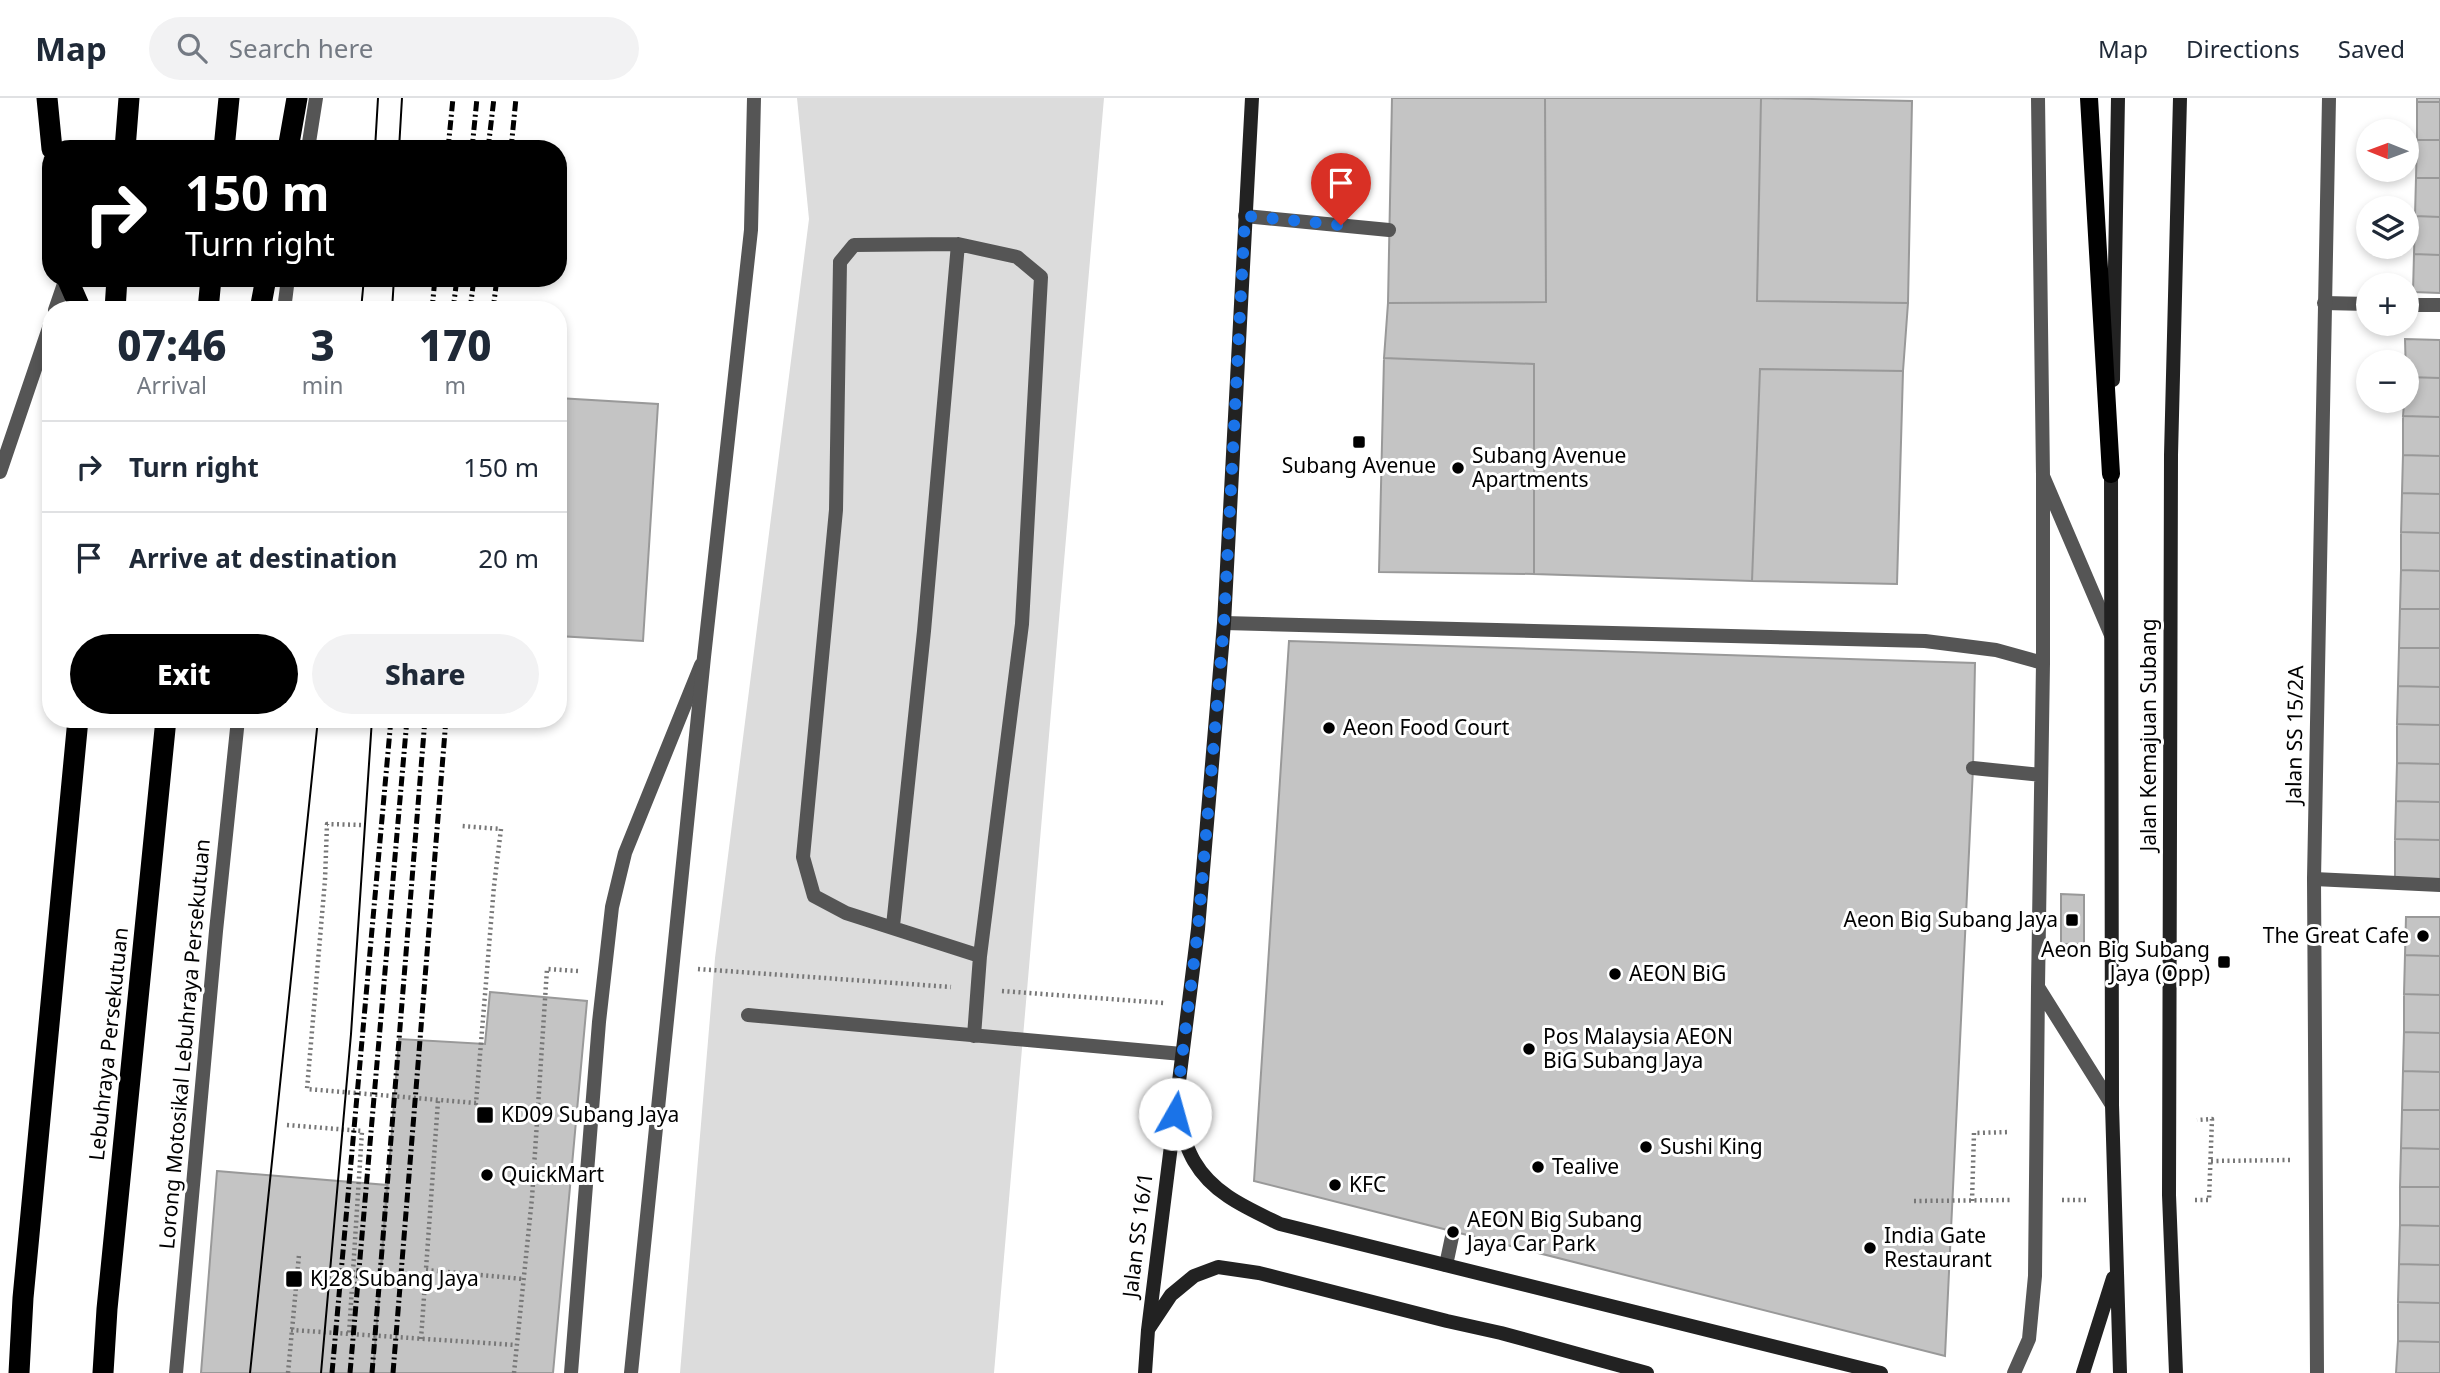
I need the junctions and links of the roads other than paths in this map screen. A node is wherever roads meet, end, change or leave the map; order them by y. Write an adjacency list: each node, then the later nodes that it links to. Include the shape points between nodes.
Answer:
1 (47, 98): 13 (highway)
2 (129, 98): 14 (highway)
3 (229, 98): 15 (highway)
4 (297, 98): 16 (highway)
5 (316, 98): 17 (street)
6 (754, 98): 31 (street, via 751,230)
7 (1252, 98): 18 (main road, Jalan SS 16/1)
8 (2038, 98): 28 (street)
9 (2088, 98): 27 (main road)
10 (2118, 98): 27 (main road, Jalan Kemajuan Subang)
11 (2180, 98): 63 (main road, Jalan Kemajuan Subang, via 2171,455 2169,1195)
12 (2329, 98): 21 (street, Jalan SS 15/2A)
13 (51, 140)
14 (126, 140)
15 (225, 140)
16 (290, 140)
17 (309, 140)
18 (1245, 216): 19 (street); 29 (main road, Jalan SS 16/1)
19 (1389, 230)
20 (958, 244): 40 (street); 40 (street, via 854,245 840,262 836,510 803,857 814,896 846,913); 41 (street, via 1017,257 1041,277 1022,624)
21 (2324, 303): 22 (street); 38 (street, Jalan SS 15/2A)
22 (2356, 304)
23 (2419, 305): 24 (street)
24 (2440, 305)
25 (42, 348): 26 (street)
26 (0, 472)
27 (2111, 474): 30 (main road, Jalan Kemajuan Subang)
28 (2043, 476): 30 (street); 32 (street)
29 (1224, 623): 32 (street, via 1925,641 1996,650); 45 (main road, Jalan SS 16/1, via 1198,929)
30 (2111, 635): 46 (main road, Jalan Kemajuan Subang)
31 (704, 657): 55 (street, via 625,852 612,907); 56 (street)
32 (2043, 663): 37 (street)
33 (77, 728): 52 (highway)
34 (165, 728): 53 (highway, Lebuhraya Persekutuan)
35 (237, 728): 54 (street, Lorong Motosikal Lebuhraya Persekutuan)
36 (1973, 768): 37 (street)
37 (2041, 775): 42 (street)
38 (2314, 879): 39 (street); 64 (street, Jalan SS 15/2A)
39 (2440, 885)
40 (893, 926): 41 (street)
41 (981, 956): 44 (street)
42 (2038, 987): 46 (street); 60 (street, via 2035,1276 2029,1339)
43 (748, 1015): 44 (street)
44 (974, 1036): 45 (street)
45 (1182, 1054): 47 (main road, Jalan SS 16/1)
46 (2112, 1105): 50 (main road, Jalan Kemajuan Subang)
47 (1175, 1114): 49 (main road, via 1193,1160 1213,1187 1238,1204 1280,1224); 51 (main road, Jalan SS 16/1)
48 (1453, 1232): 49 (street)
49 (1446, 1265): 59 (main road)
50 (2117, 1265): 61 (main road); 62 (main road, Jalan Kemajuan Subang)
51 (1148, 1330): 57 (main road, Jalan SS 16/1); 58 (main road, via 1171,1295 1194,1276 1218,1267 1259,1273)
52 (19, 1373)
53 (103, 1373)
54 (176, 1373)
55 (571, 1373)
56 (631, 1373)
57 (1145, 1373)
58 (1647, 1373)
59 (1881, 1373)
60 (2014, 1373)
61 (2083, 1373)
62 (2120, 1373)
63 (2176, 1373)
64 (2317, 1373)

